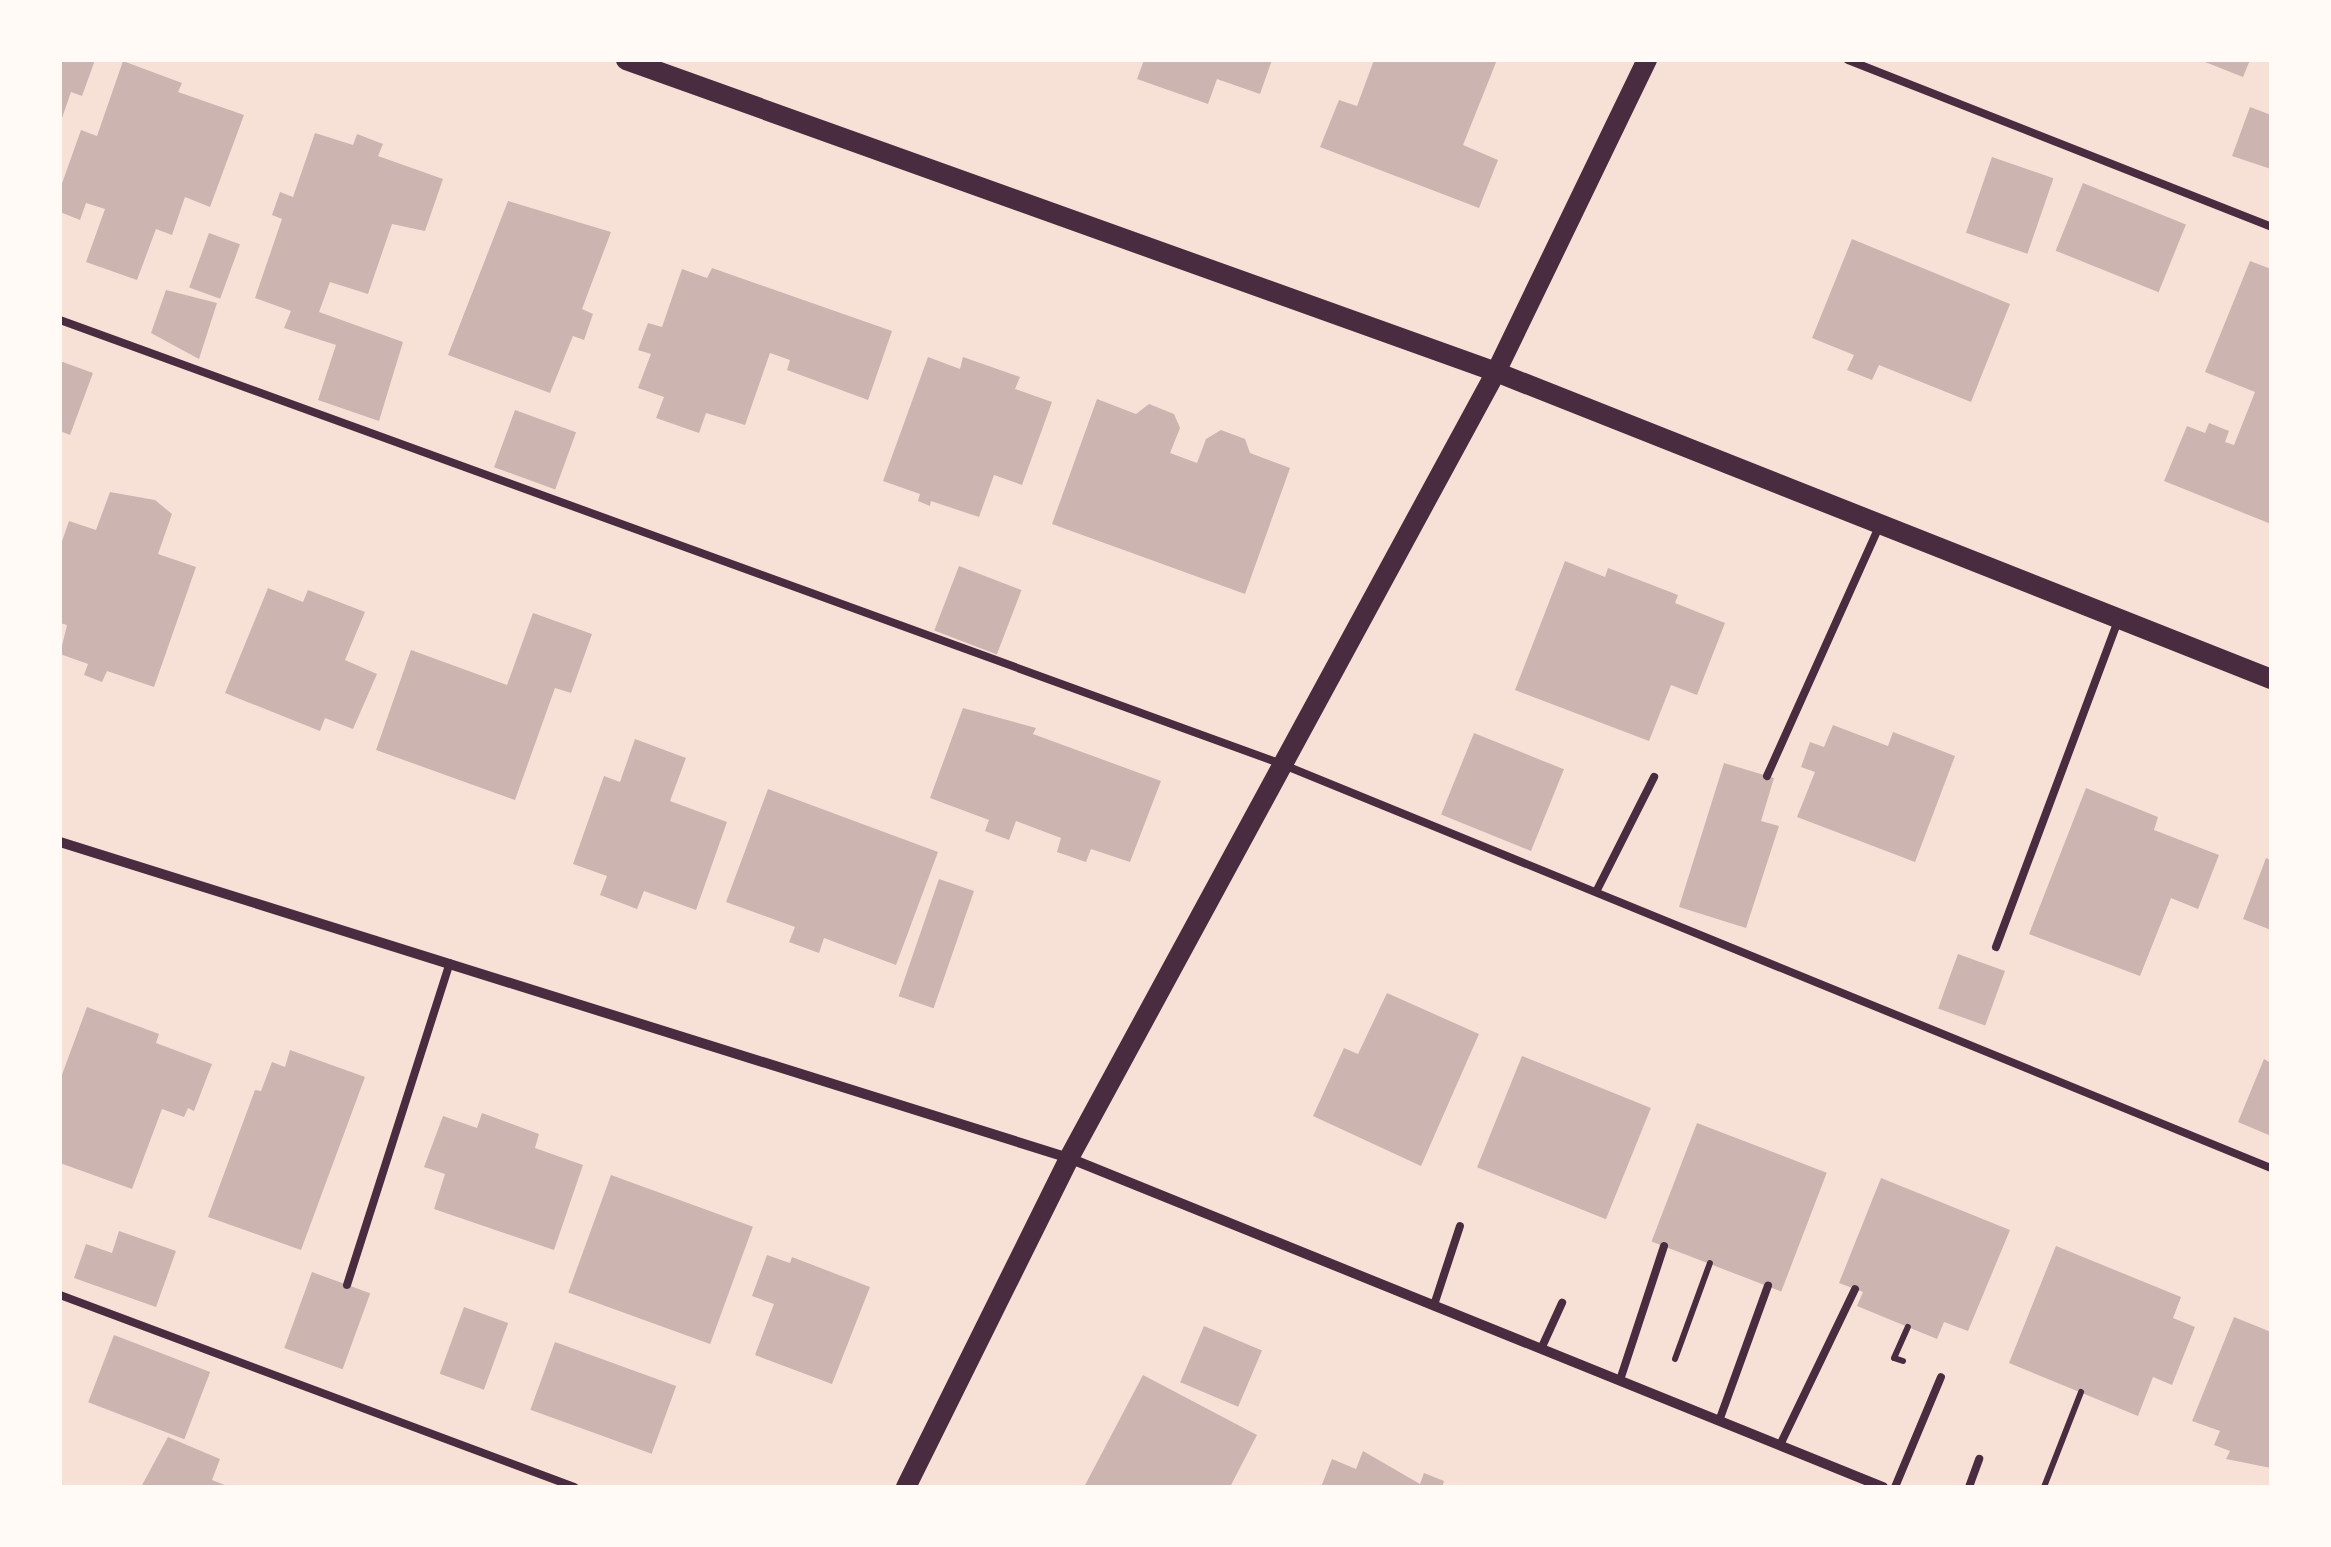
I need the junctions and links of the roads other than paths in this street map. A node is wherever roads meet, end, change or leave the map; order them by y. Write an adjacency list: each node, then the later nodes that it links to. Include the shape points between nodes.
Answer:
1 (626, 60): 6 (main road)
2 (1647, 60): 6 (main road)
3 (1848, 60): 4 (lane)
4 (2271, 227)
5 (60, 320): 10 (lane)
6 (1496, 372): 7 (main road); 10 (main road)
7 (1880, 524): 8 (main road); 11 (lane)
8 (2119, 618): 9 (main road); 15 (lane)
9 (2271, 678)
10 (1279, 763): 14 (lane); 17 (main road)
11 (1766, 776)
12 (1654, 777): 14 (lane)
13 (60, 842): 16 (street)
14 (1596, 892): 18 (lane)
15 (1996, 947)
16 (450, 963): 17 (street); 21 (lane)
17 (1069, 1158): 26 (street); 34 (main road)
18 (2271, 1168)
19 (1460, 1226): 26 (lane)
20 (1664, 1246): 29 (lane)
21 (346, 1285)
22 (1768, 1286): 30 (lane)
23 (1855, 1290): 31 (lane)
24 (60, 1295): 33 (lane)
25 (1562, 1303): 27 (lane)
26 (1434, 1305): 27 (street)
27 (1541, 1349): 29 (street)
28 (1941, 1376): 36 (lane)
29 (1620, 1380): 30 (street)
30 (1719, 1421): 31 (street)
31 (1780, 1445): 35 (street)
32 (1979, 1459): 37 (lane)
33 (574, 1487)
34 (906, 1487)
35 (1883, 1487)
36 (1895, 1487)
37 (1969, 1487)

